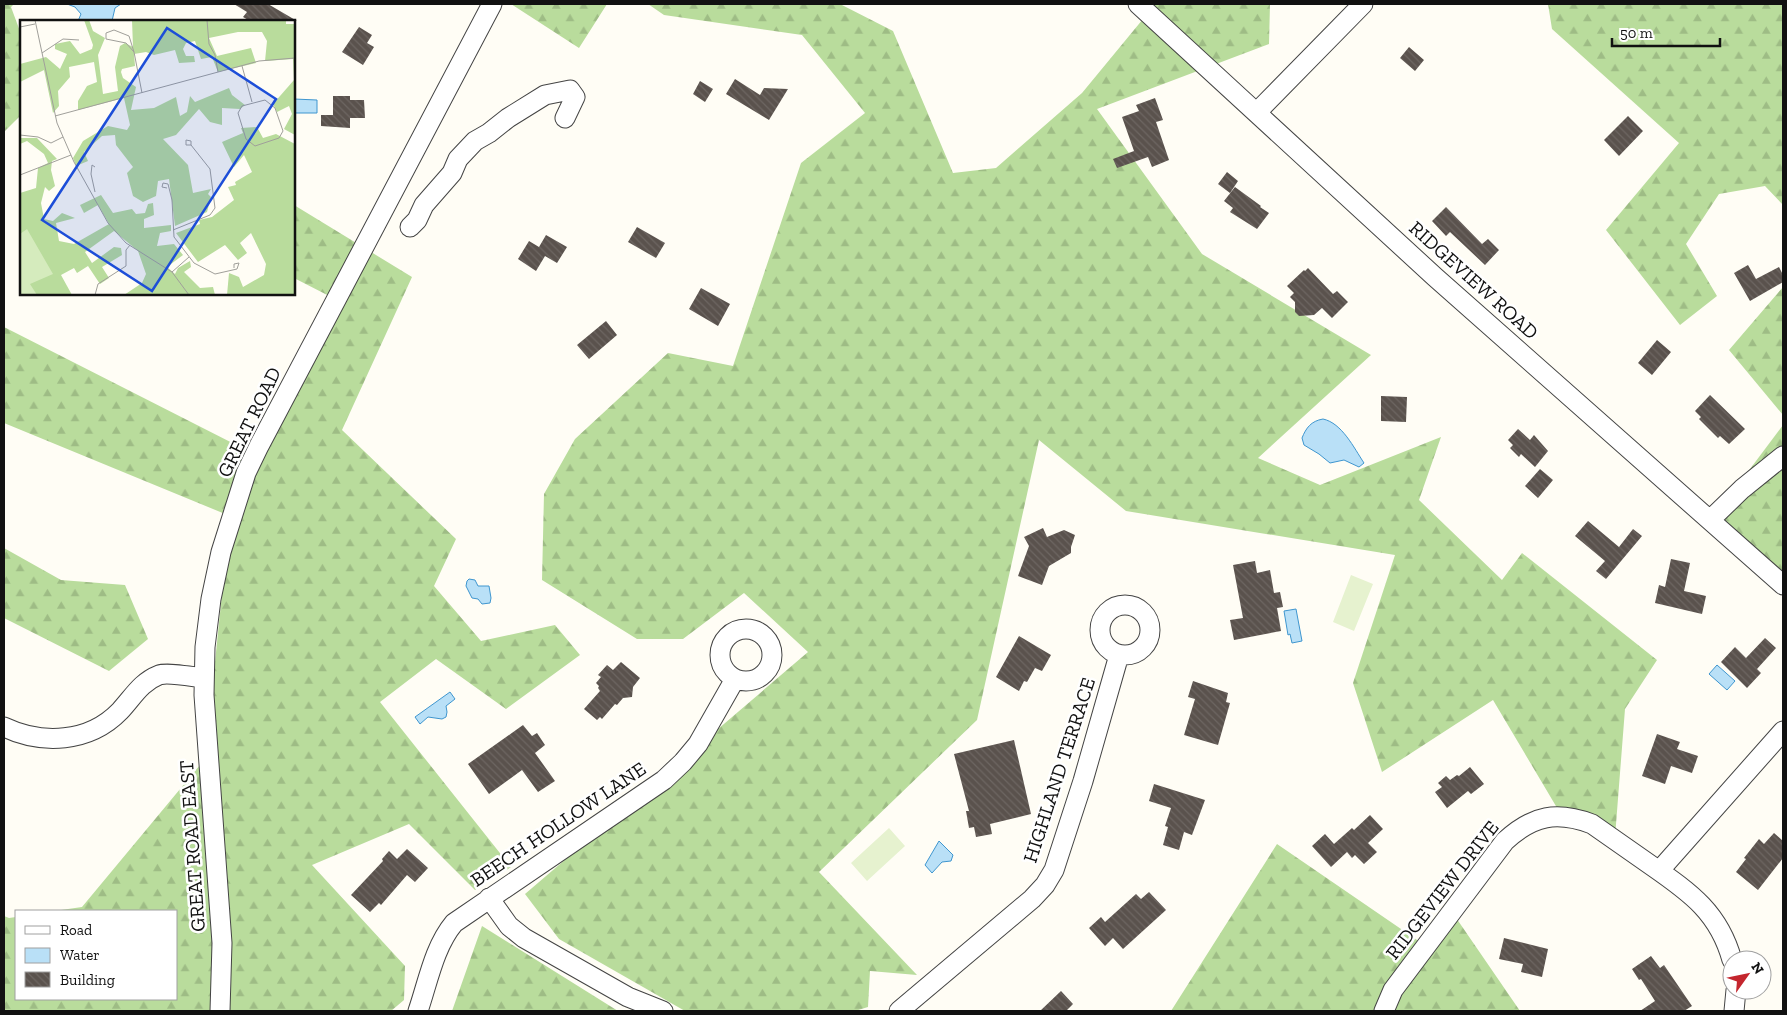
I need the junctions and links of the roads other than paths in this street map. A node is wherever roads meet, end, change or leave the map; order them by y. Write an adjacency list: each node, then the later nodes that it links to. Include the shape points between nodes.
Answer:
1 (492, 4): 11 (street, GREAT ROAD, via 246,473 220,552 205,646)
2 (1138, 4): 4 (street, RIDGEVIEW ROAD)
3 (1363, 4): 4 (street)
4 (1257, 112): 8 (street, RIDGEVIEW ROAD, via 1435,277)
5 (565, 118): 6 (street, via 575,97 570,90 545,95 475,141 458,159 452,173)
6 (410, 227)
7 (1783, 456): 8 (street)
8 (1710, 520): 9 (street, RIDGEVIEW ROAD)
9 (1783, 585)
10 (1119, 655): 21 (street, HIGHLAND TERRACE, via 1083,781 1054,870 1045,885)
11 (204, 678): 13 (street, via 161,674 144,683 106,723 73,737 32,737); 18 (street, GREAT ROAD EAST, via 222,943)
12 (735, 679): 16 (street, BEECH HOLLOW LANE, via 698,744 664,780)
13 (4, 727)
14 (1783, 731): 15 (street)
15 (1658, 871): 17 (street, RIDGEVIEW DRIVE, via 1686,889 1708,910); 22 (street, RIDGEVIEW DRIVE, via 1592,824 1561,816 1530,822 1505,841 1393,990)
16 (489, 898): 19 (street, BEECH HOLLOW LANE, via 454,923 446,933); 20 (street, via 509,926 524,938 628,997)
17 (1729, 950)
18 (220, 1011)
19 (418, 1011)
20 (662, 1011)
21 (899, 1011)
22 (1384, 1011)

